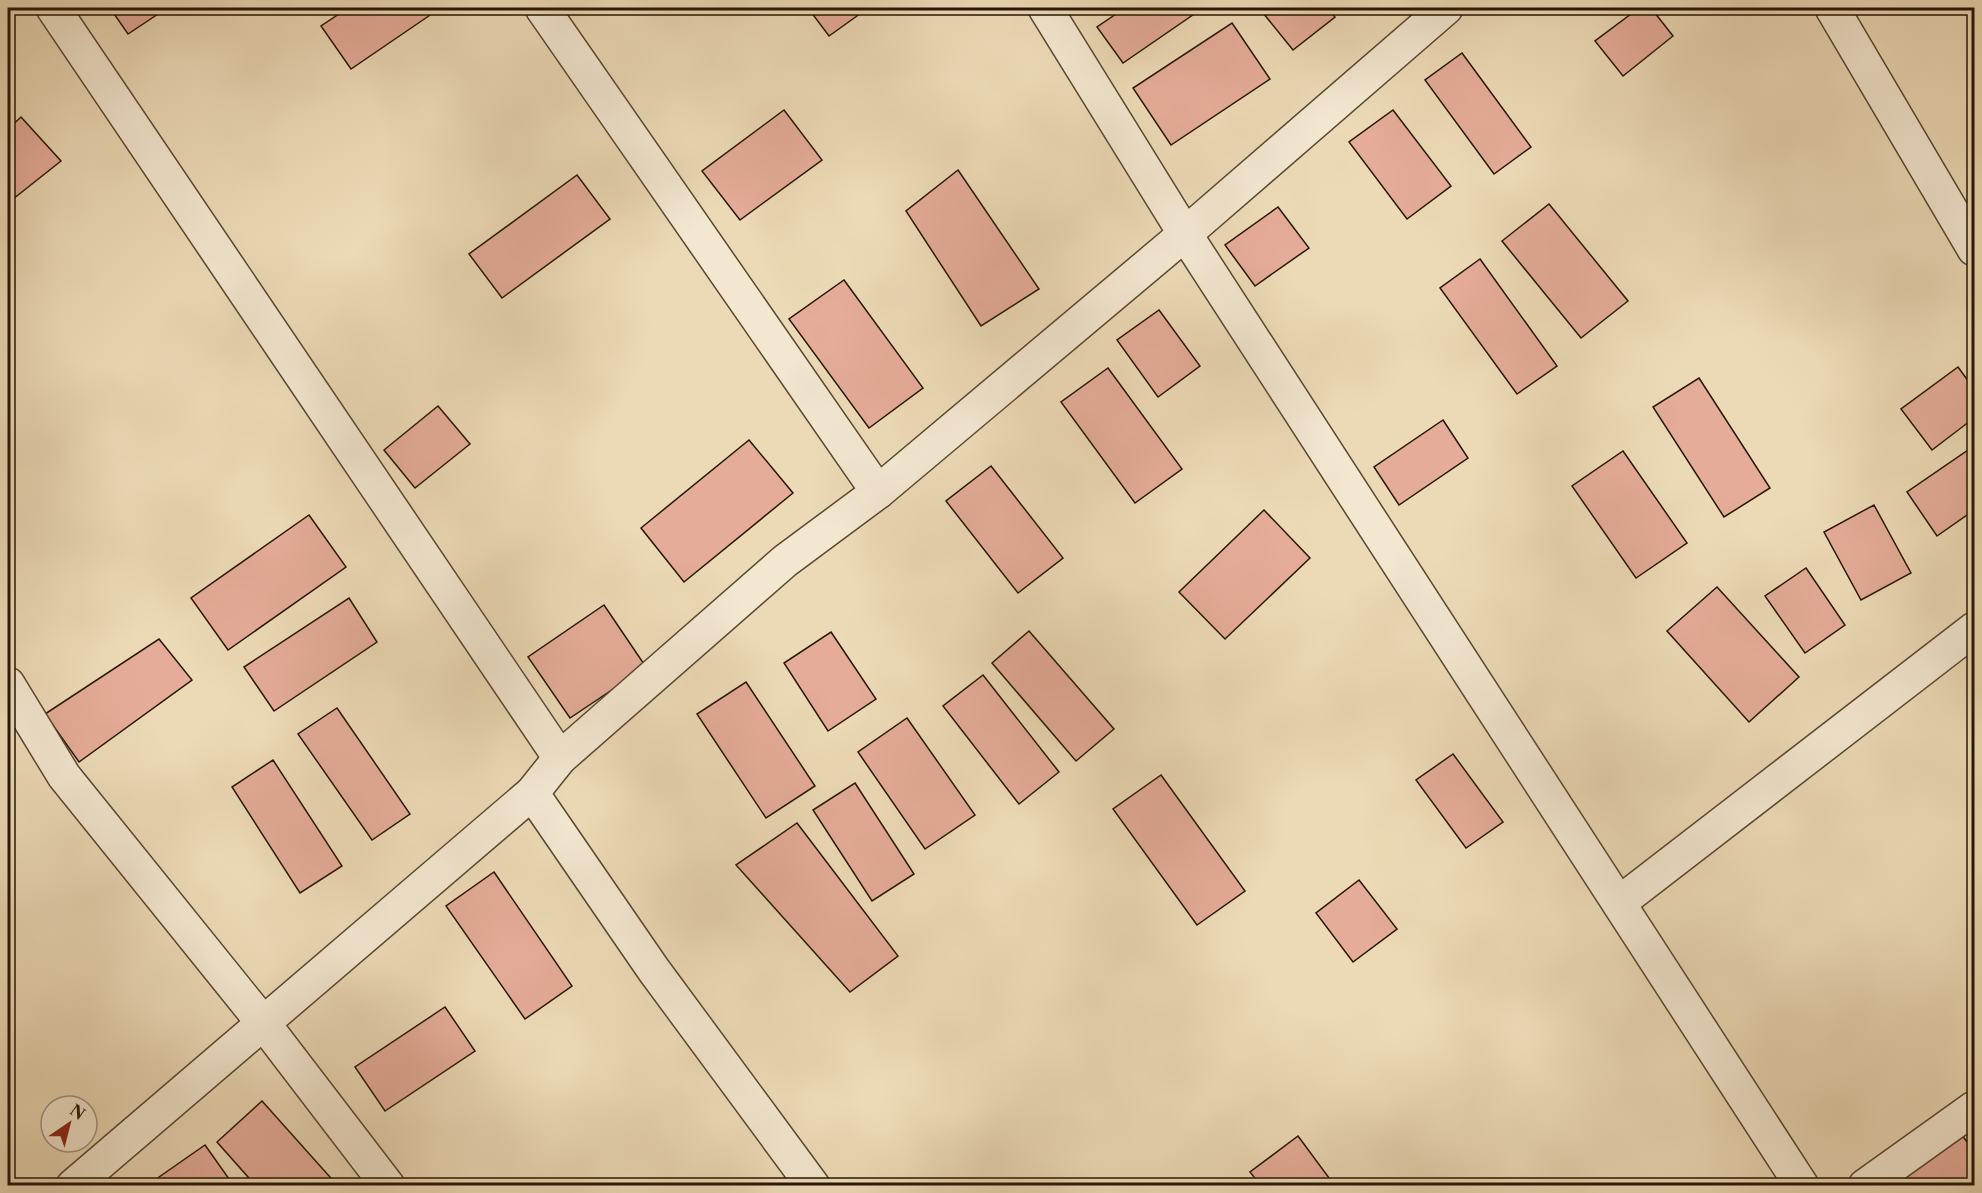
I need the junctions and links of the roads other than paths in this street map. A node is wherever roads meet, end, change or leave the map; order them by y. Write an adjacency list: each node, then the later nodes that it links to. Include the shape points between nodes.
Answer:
1 (52, 8): 11 (street)
2 (542, 8): 8 (street)
3 (1045, 8): 6 (street)
4 (1446, 8): 6 (street)
5 (1832, 8): 7 (street)
6 (1185, 234): 8 (street); 13 (street)
7 (1974, 249)
8 (878, 492): 11 (street, via 785,561)
9 (1974, 629): 13 (street)
10 (8, 684): 14 (street, via 64,776)
11 (560, 758): 12 (street)
12 (532, 793): 14 (street); 18 (street, via 653,969)
13 (1619, 903): 19 (street)
14 (264, 1024): 16 (street); 17 (street)
15 (1974, 1108): 20 (street)
16 (73, 1185)
17 (388, 1185)
18 (813, 1185)
19 (1803, 1185)
20 (1865, 1185)

